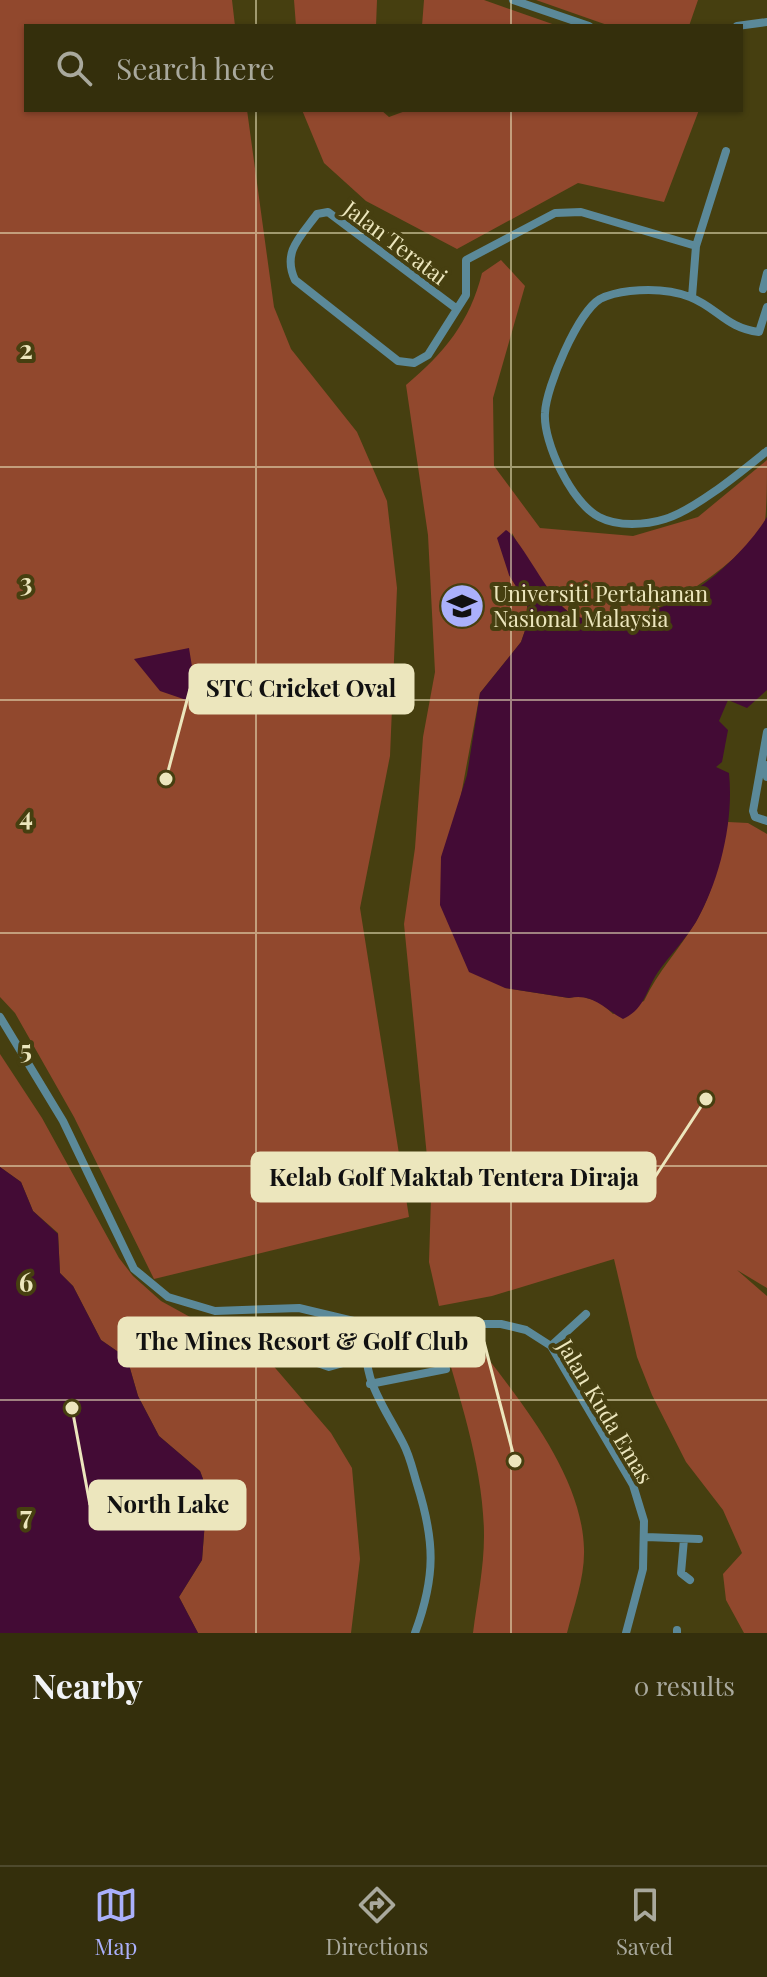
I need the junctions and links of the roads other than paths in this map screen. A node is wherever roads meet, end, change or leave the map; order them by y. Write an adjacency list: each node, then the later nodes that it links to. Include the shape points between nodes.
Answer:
1 (513, 0): 3 (street)
2 (767, 22): 4 (street)
3 (583, 24)
4 (743, 25)
5 (726, 151): 6 (street)
6 (696, 246): 9 (street); 11 (street, Jalan Teratai, via 581,212 555,213 466,260 466,295)
7 (767, 273): 8 (street)
8 (763, 289)
9 (692, 297): 10 (street, via 738,330 759,332); 12 (street, via 663,290 628,291 599,300 579,325 551,384 545,413 547,446 598,517 627,525 667,519)
10 (767, 307)
11 (457, 309): 11 (street, Jalan Teratai, via 328,212 317,214 291,249 288,264 295,280 398,361 414,363 428,355)
12 (767, 451)
13 (767, 732): 16 (street, via 753,811)
14 (767, 765): 15 (street)
15 (767, 777)
16 (767, 821)
17 (0, 1017): 19 (street, Jalan Kuda Emas, via 63,1121 134,1269 168,1297 215,1311 299,1308)
18 (586, 1314): 20 (street)
19 (366, 1324): 20 (street, Jalan Kuda Emas, via 501,1324 526,1330); 22 (street)
20 (551, 1346): 25 (street, Jalan Kuda Emas, via 633,1485)
21 (286, 1352): 22 (street, via 329,1367)
22 (364, 1357): 24 (street)
23 (446, 1369): 24 (street)
24 (370, 1384): 29 (street, via 405,1447 431,1528 427,1601)
25 (646, 1537): 26 (street); 30 (street, Jalan Kuda Emas)
26 (684, 1539): 27 (street); 28 (street, via 681,1573)
27 (699, 1539)
28 (690, 1580)
29 (415, 1633)
30 (626, 1633)

